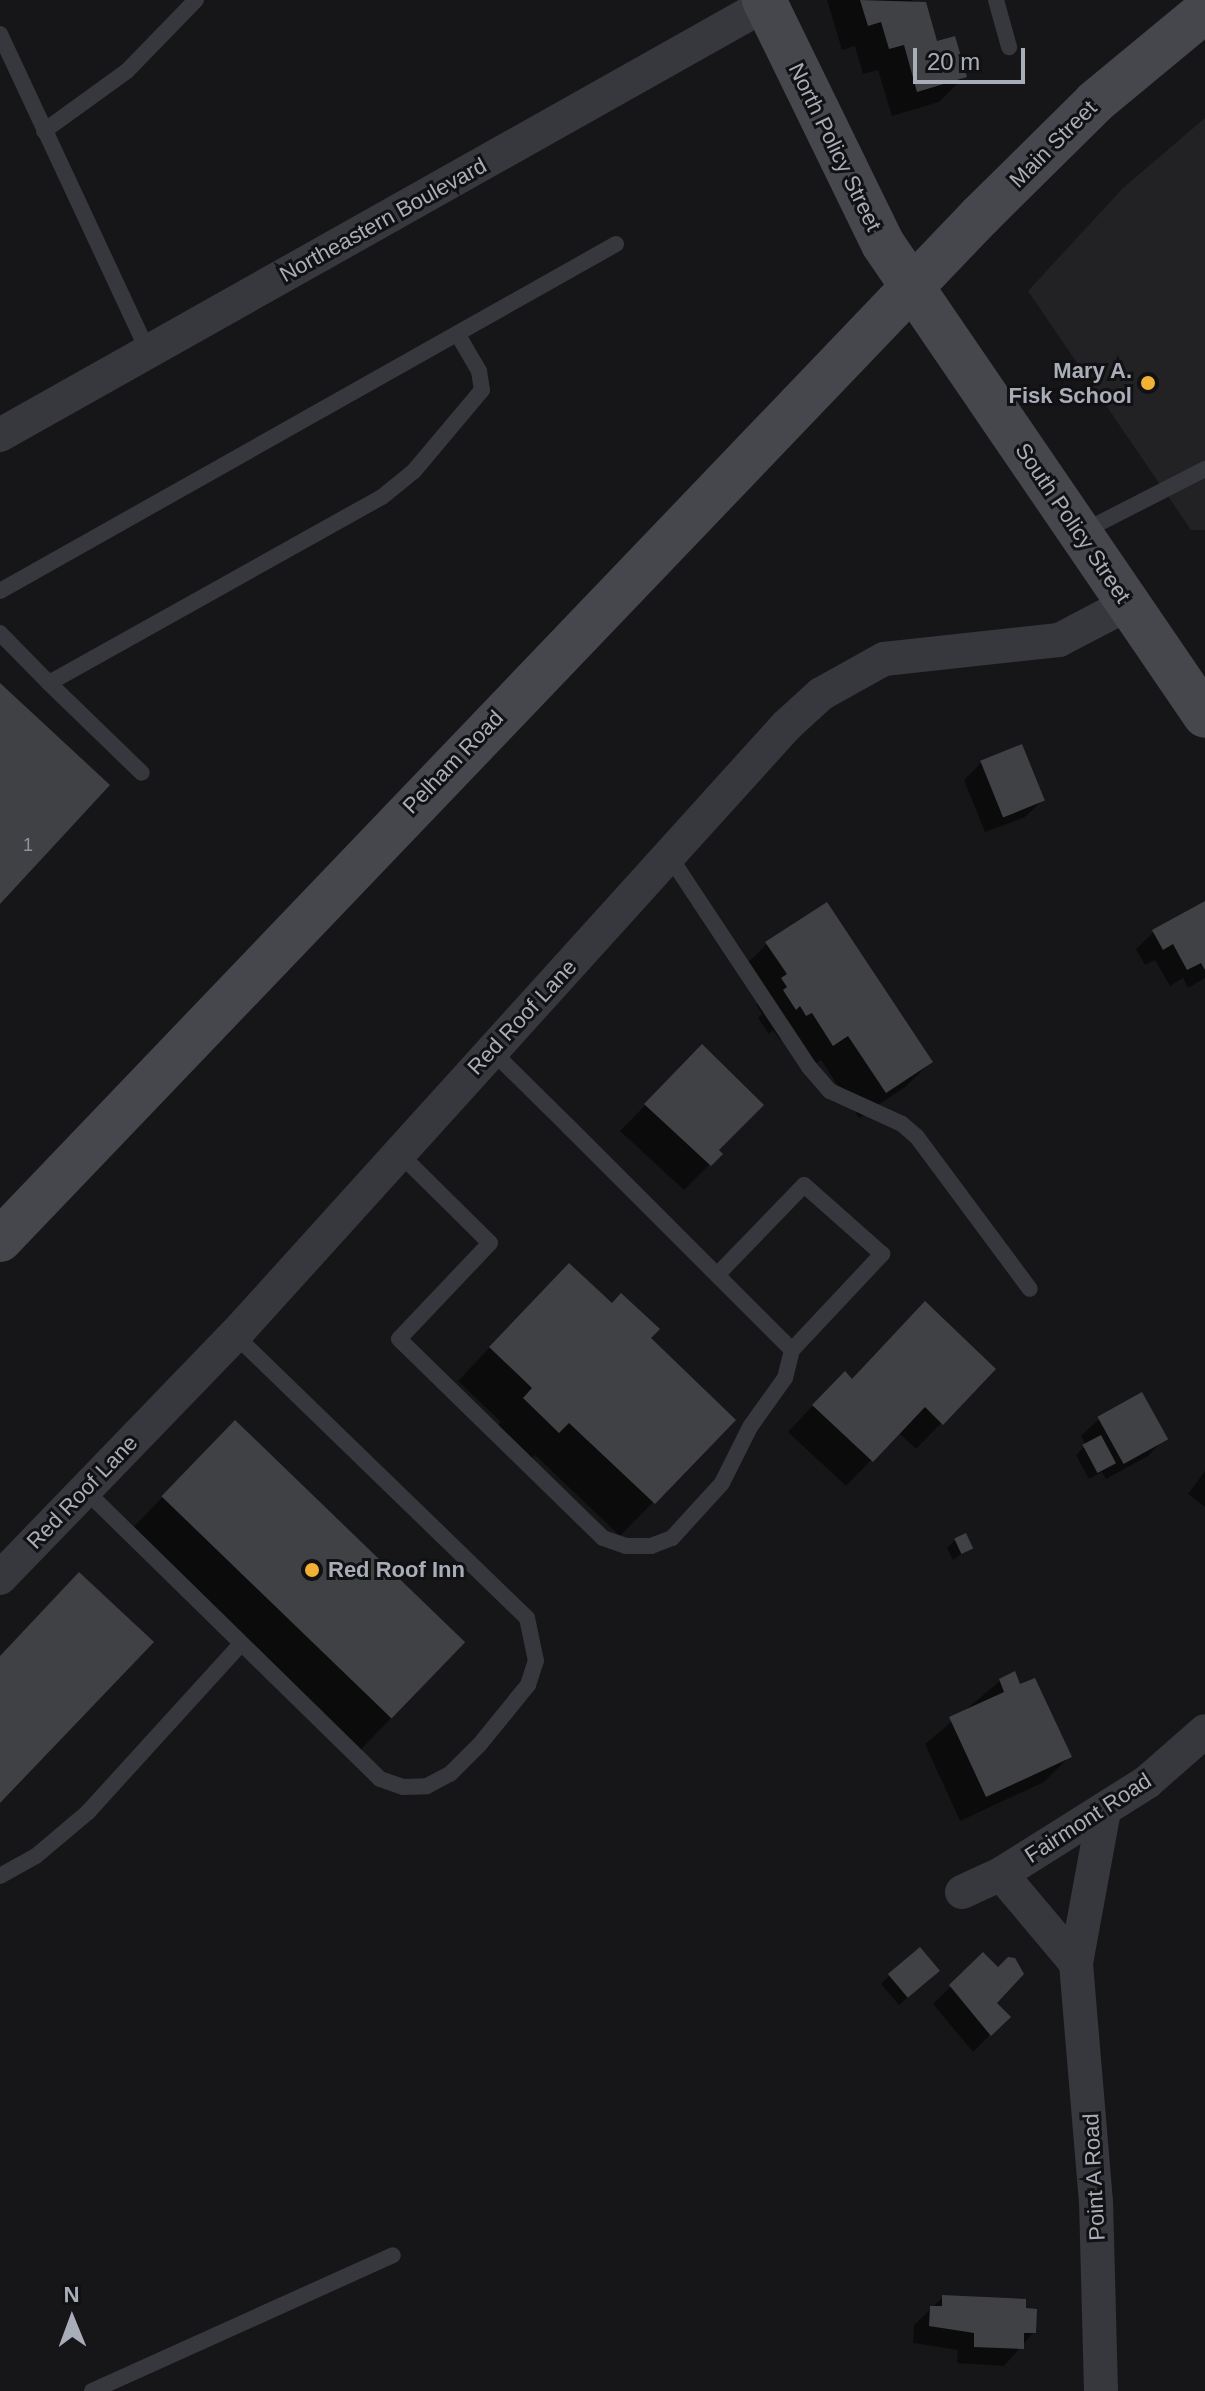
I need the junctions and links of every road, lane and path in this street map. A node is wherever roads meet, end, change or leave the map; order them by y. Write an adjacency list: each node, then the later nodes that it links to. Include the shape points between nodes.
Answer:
1 (196, 0): 7 (lane, via 127,71)
2 (996, 0): 6 (lane)
3 (765, 2): 9 (main road, North Policy Street, via 868,217); 11 (street, Northeastern Boulevard)
4 (1205, 11): 9 (main road, Main Street, via 1095,102)
5 (0, 34): 7 (lane)
6 (1009, 47)
7 (44, 131): 11 (lane)
8 (616, 244): 10 (lane)
9 (912, 291): 14 (main road, South Policy Street); 24 (main road, Pelham Road, via 401,816)
10 (458, 335): 15 (lane); 18 (lane, via 479,371 482,390 414,471 324,532)
11 (148, 352): 12 (street, Northeastern Boulevard)
12 (0, 435)
13 (1205, 469): 14 (lane)
14 (1080, 533): 16 (main road, South Policy Street)
15 (0, 591)
16 (1128, 604): 19 (main road, South Policy Street); 21 (street, Red Roof Lane, via 1059,640 912,654 884,659 853,674 786,726)
17 (0, 633): 18 (lane)
18 (49, 683): 20 (lane)
19 (1205, 716)
20 (142, 773)
21 (670, 857): 22 (street, Red Roof Lane); 26 (lane, via 809,1067 830,1091 902,1124 917,1137)
22 (491, 1050): 23 (street, Red Roof Lane); 25 (lane)
23 (398, 1152): 27 (street, Red Roof Lane); 28 (lane, via 490,1243 399,1339 603,1538 626,1546 651,1546 672,1538 722,1483 750,1427 785,1378)
24 (0, 1240)
25 (717, 1275): 28 (lane); 28 (lane, via 804,1185 882,1254)
26 (1030, 1289)
27 (235, 1335): 29 (street, Red Roof Lane); 31 (lane, via 508,1596 527,1618 536,1661 528,1685 450,1774 427,1786 403,1787 360,1764)
28 (792, 1350)
29 (84, 1489): 30 (street, Red Roof Lane); 31 (lane)
30 (0, 1578)
31 (240, 1645): 35 (lane, via 88,1812 36,1856)
32 (1205, 1731): 33 (street, Fairmont Road, via 1147,1782)
33 (1104, 1810): 34 (street, Fairmont Road); 37 (street, Point A Road)
34 (1001, 1874): 36 (street, Fairmont Road); 37 (street)
35 (0, 1876)
36 (962, 1892)
37 (1076, 1963): 40 (street, Point A Road, via 1096,2202)
38 (393, 2255): 39 (lane)
39 (92, 2391)
40 (1101, 2391)

